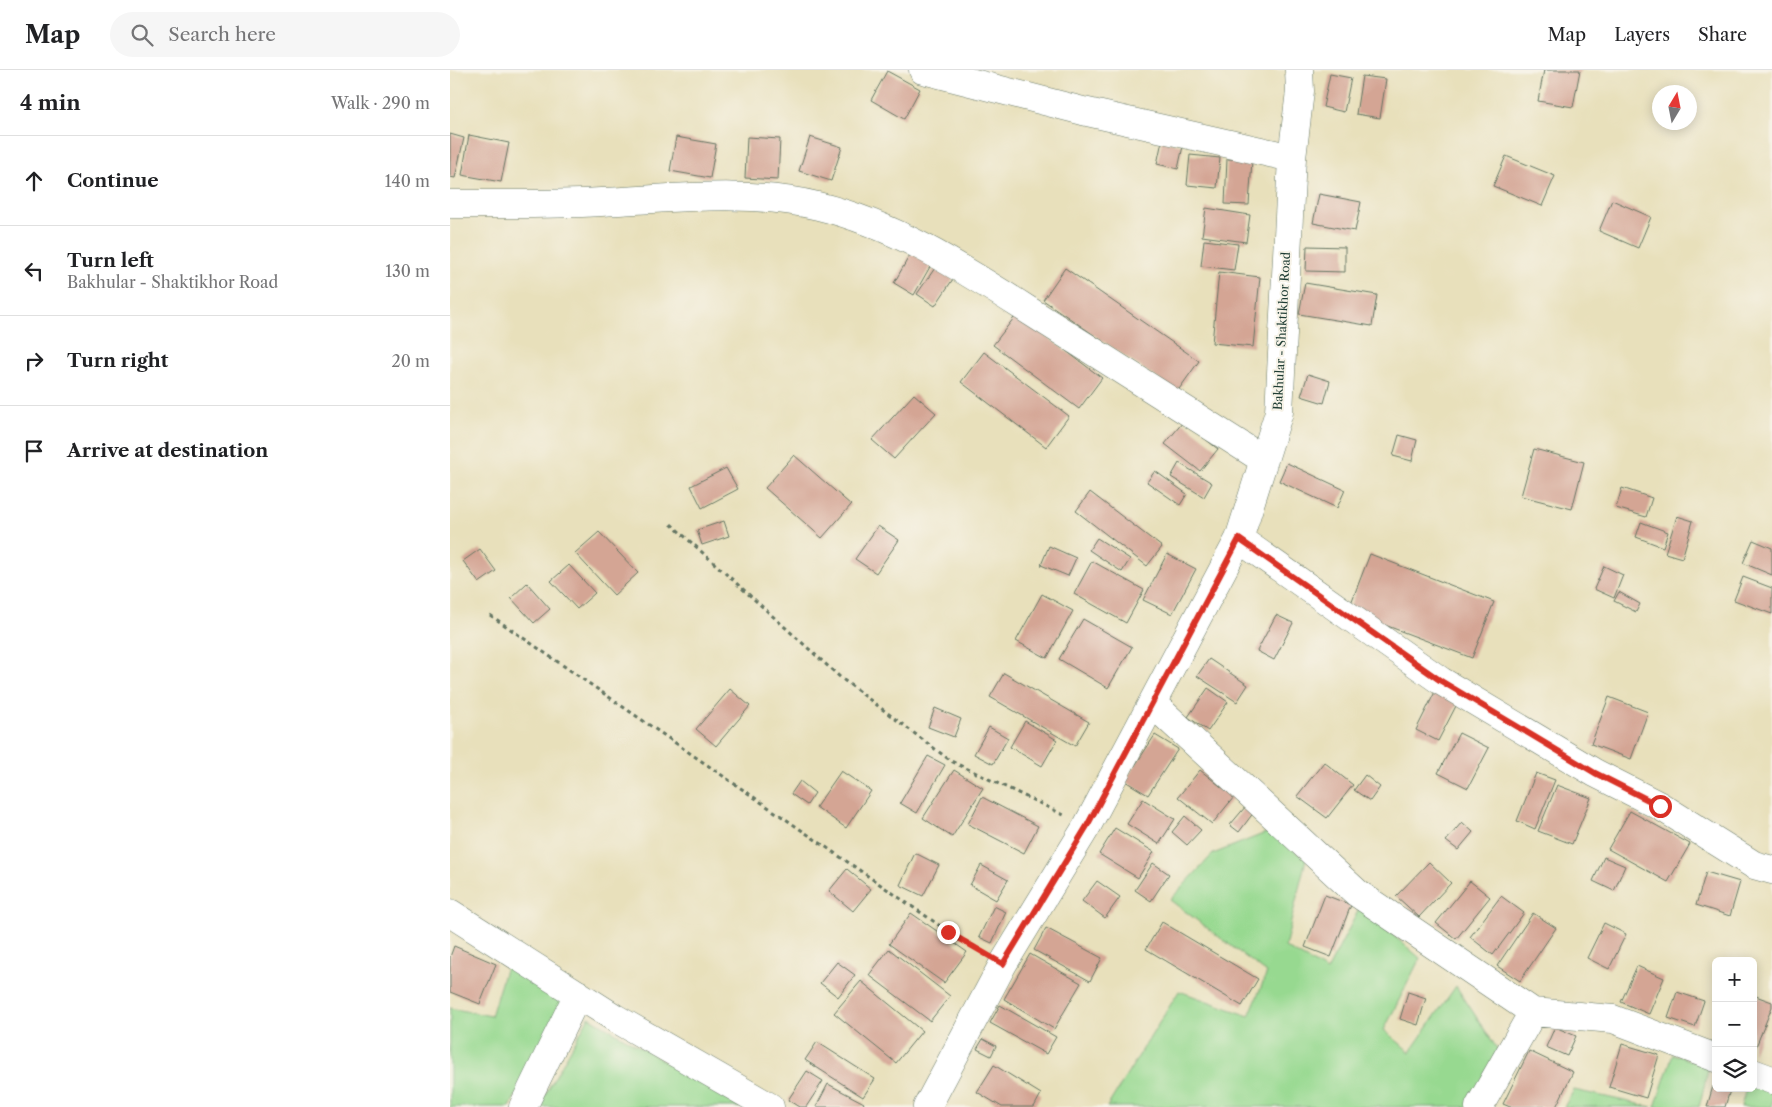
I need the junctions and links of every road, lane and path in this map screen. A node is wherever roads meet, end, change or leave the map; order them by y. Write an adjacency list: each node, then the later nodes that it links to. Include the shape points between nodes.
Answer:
1 (922, 70): 3 (street)
2 (1302, 77): 3 (street, Bakhular - Shaktikhor Road)
3 (1292, 158): 5 (street, Bakhular - Shaktikhor Road, via 1279,412)
4 (450, 204): 5 (street, via 574,204 718,196 775,199 817,206 857,218 905,237 1008,298)
5 (1264, 460): 7 (street, Bakhular - Shaktikhor Road)
6 (671, 524): 10 (path, via 841,678 952,761)
7 (1239, 539): 9 (street, Bakhular - Shaktikhor Road); 11 (street, via 1441,681 1595,773 1660,806 1754,866)
8 (490, 615): 13 (path, via 948,932)
9 (1152, 703): 10 (street, Bakhular - Shaktikhor Road); 15 (street, via 1357,893)
10 (1087, 826): 13 (street, Bakhular - Shaktikhor Road)
11 (1772, 870)
12 (450, 913): 14 (street)
13 (1003, 964): 21 (street, Bakhular - Shaktikhor Road)
14 (578, 994): 19 (street); 20 (street)
15 (1533, 1012): 16 (street, via 1614,1019); 22 (street)
16 (1712, 1056)
17 (1757, 1074): 18 (street)
18 (1772, 1080)
19 (523, 1107)
20 (770, 1107)
21 (927, 1107)
22 (1479, 1107)

